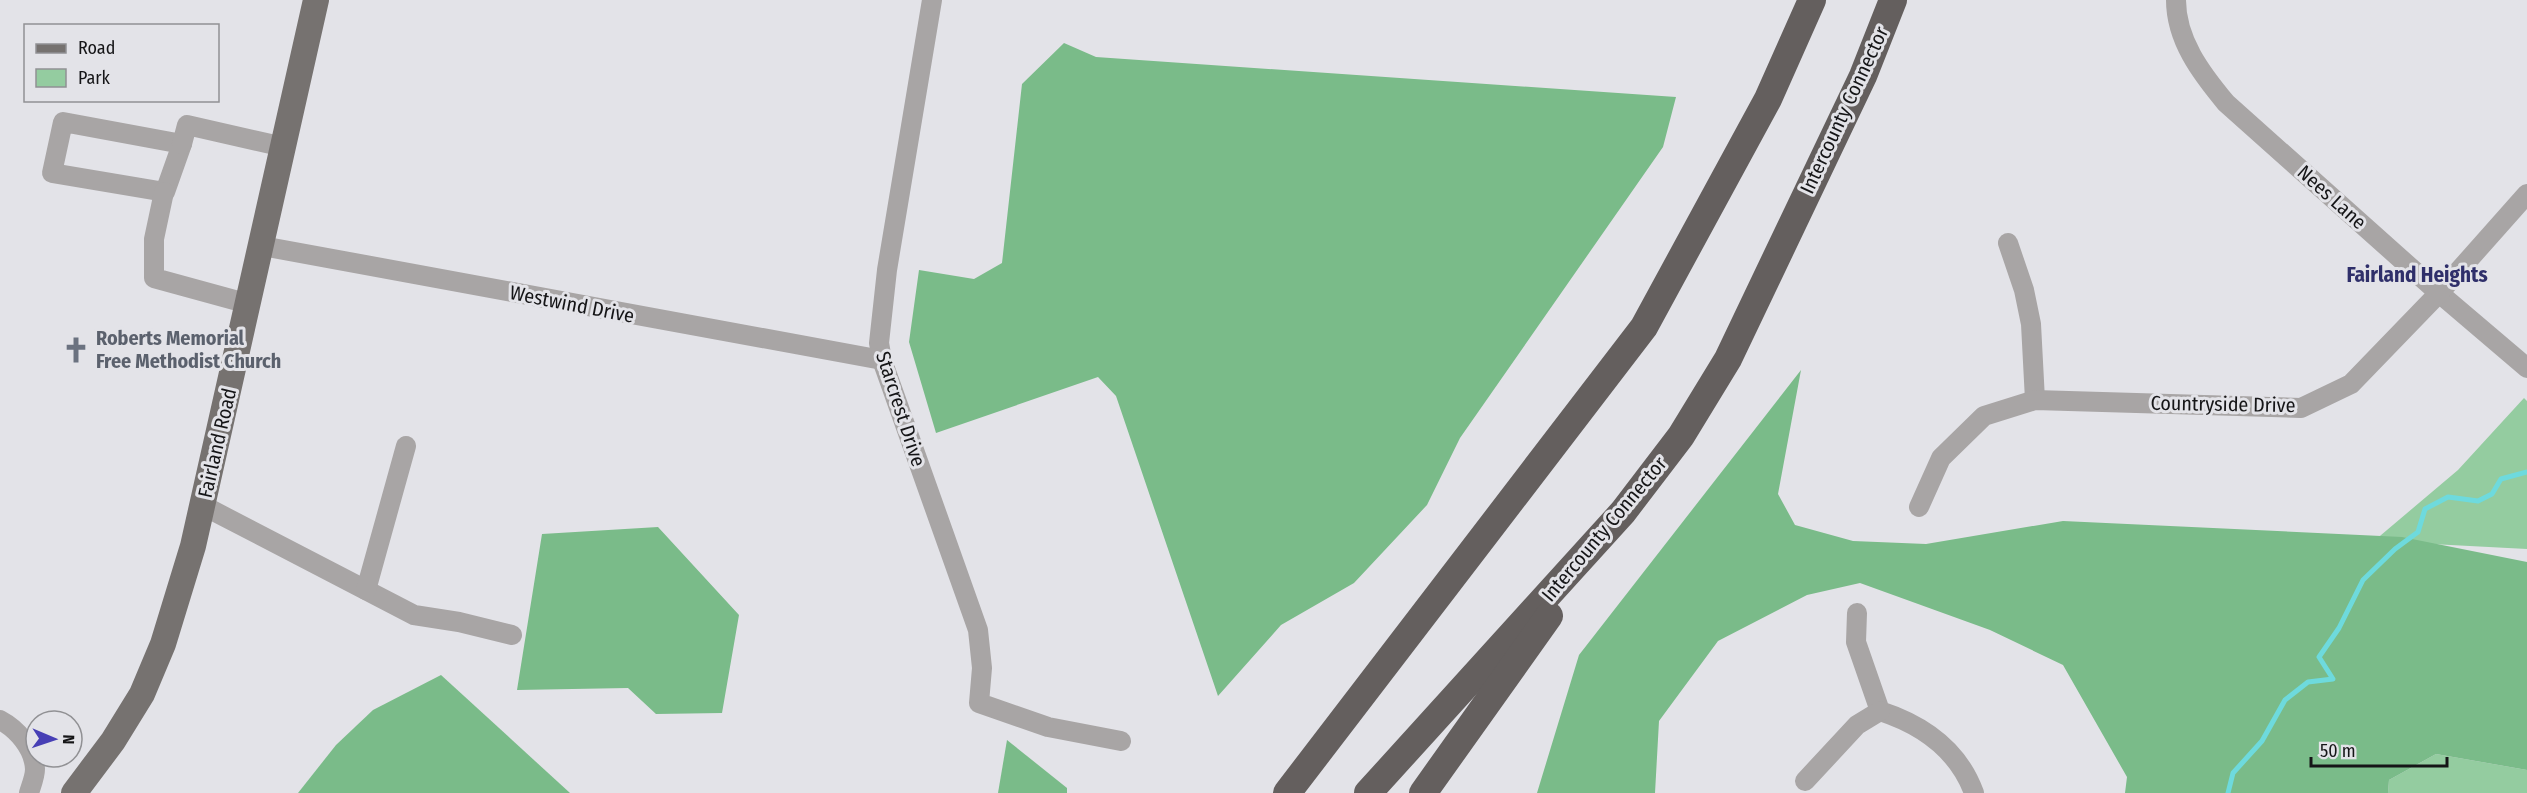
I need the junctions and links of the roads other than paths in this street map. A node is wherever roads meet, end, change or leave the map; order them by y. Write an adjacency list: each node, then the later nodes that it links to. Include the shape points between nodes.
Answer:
1 (316, 0): 7 (main road, Fairland Road)
2 (932, 0): 14 (street, Starcrest Drive, via 887,270 879,344)
3 (1812, 0): 30 (highway, via 1768,99 1644,327)
4 (1893, 0): 20 (highway, Intercounty Connector, via 1863,76 1728,359 1681,436)
5 (2176, 0): 12 (street, Nees Lane, via 2176,18 2197,67 2226,103)
6 (182, 144): 7 (street, via 188,125); 8 (street); 8 (street, via 63,122 52,173)
7 (284, 147): 11 (main road, Fairland Road)
8 (164, 192): 13 (street, via 154,239 154,278)
9 (2527, 194): 12 (street, Countryside Drive)
10 (2008, 243): 16 (street, via 2025,290 2031,324)
11 (262, 246): 13 (main road, Fairland Road); 14 (street, Westwind Drive)
12 (2439, 294): 15 (street, Nees Lane); 16 (street, Countryside Drive, via 2351,384 2301,408)
13 (249, 304): 18 (main road, Fairland Road)
14 (882, 360): 26 (street, Starcrest Drive, via 978,630 982,668 979,703 1048,728)
15 (2527, 368)
16 (2035, 400): 19 (street, Countryside Drive, via 1984,416 1941,458)
17 (406, 446): 21 (street)
18 (202, 505): 21 (street); 29 (main road, Fairland Road, via 163,644 142,694)
19 (1918, 507)
20 (1623, 512): 31 (highway, Intercounty Connector); 32 (highway)
21 (366, 590): 23 (street, via 414,615)
22 (1857, 613): 24 (street, via 1856,642)
23 (512, 635)
24 (1880, 711): 27 (street, via 1857,725); 33 (street, via 1907,719 1940,740 1967,774)
25 (0, 720): 28 (street, via 14,728 28,747 35,770)
26 (1121, 741)
27 (1805, 781)
28 (29, 793)
29 (74, 793)
30 (1287, 793)
31 (1368, 793)
32 (1423, 793)
33 (1974, 793)

